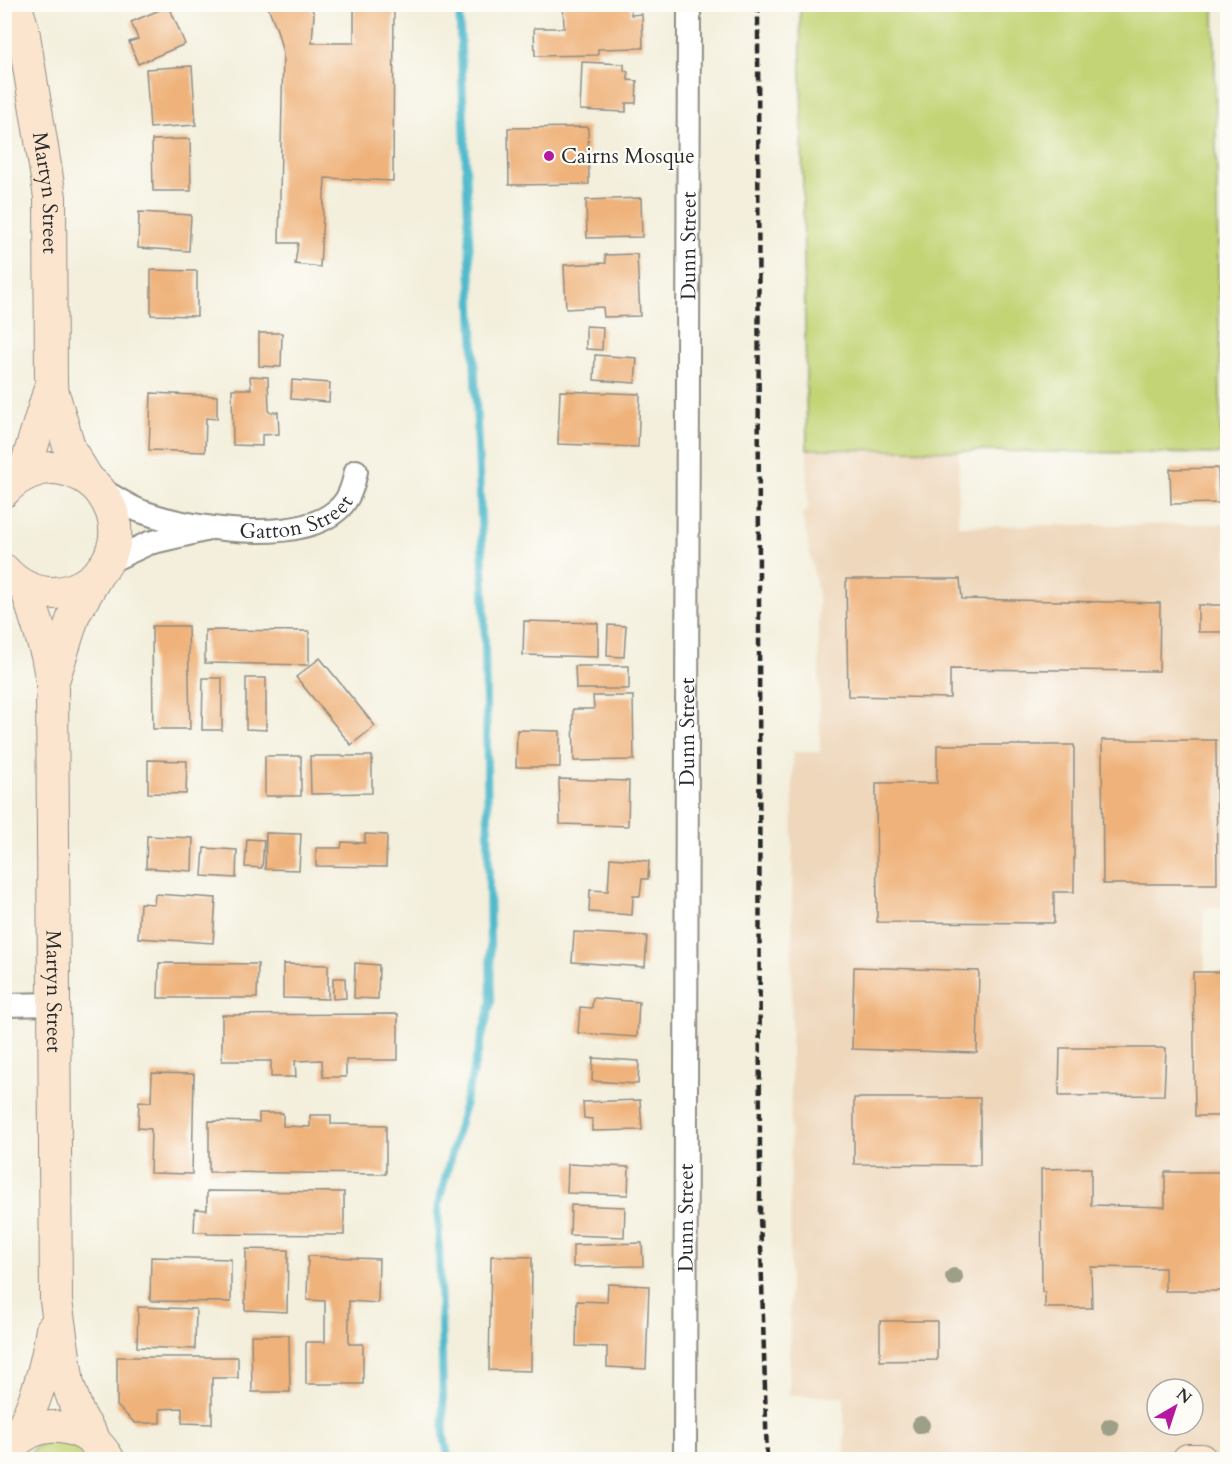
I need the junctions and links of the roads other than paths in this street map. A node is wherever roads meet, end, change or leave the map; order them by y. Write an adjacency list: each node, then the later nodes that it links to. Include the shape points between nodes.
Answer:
1 (15, 4): 3 (street, Martyn Street, via 23,29 50,197)
2 (689, 4): 17 (street, Dunn Street)
3 (51, 385): 5 (street, Martyn Street, via 70,450); 6 (street, Martyn Street)
4 (356, 471): 7 (street, Gatton Street, via 344,504 313,524 281,529)
5 (93, 483): 6 (street, via 71,471 55,468 39,470); 7 (street, via 141,512); 8 (street, Martyn Street, via 110,504 115,524 114,543)
6 (14, 484)
7 (212, 529): 8 (street, via 148,543)
8 (102, 569): 9 (street, via 81,587 63,593 44,593); 10 (street, Martyn Street, via 74,614)
9 (15, 579): 10 (street, Martyn Street, via 47,655)
10 (52, 682): 11 (street, Martyn Street)
11 (55, 1004): 12 (street); 13 (street, Martyn Street)
12 (4, 1005)
13 (56, 1301): 14 (street, Martyn Street, via 68,1384 78,1413); 15 (street, Martyn Street, via 50,1344 33,1409)
14 (102, 1449): 15 (street, via 78,1431 56,1427 28,1433); 16 (street)
15 (8, 1450)
16 (130, 1460)
17 (685, 1460)
18 (1188, 1460): 19 (street)
19 (1201, 1460)

